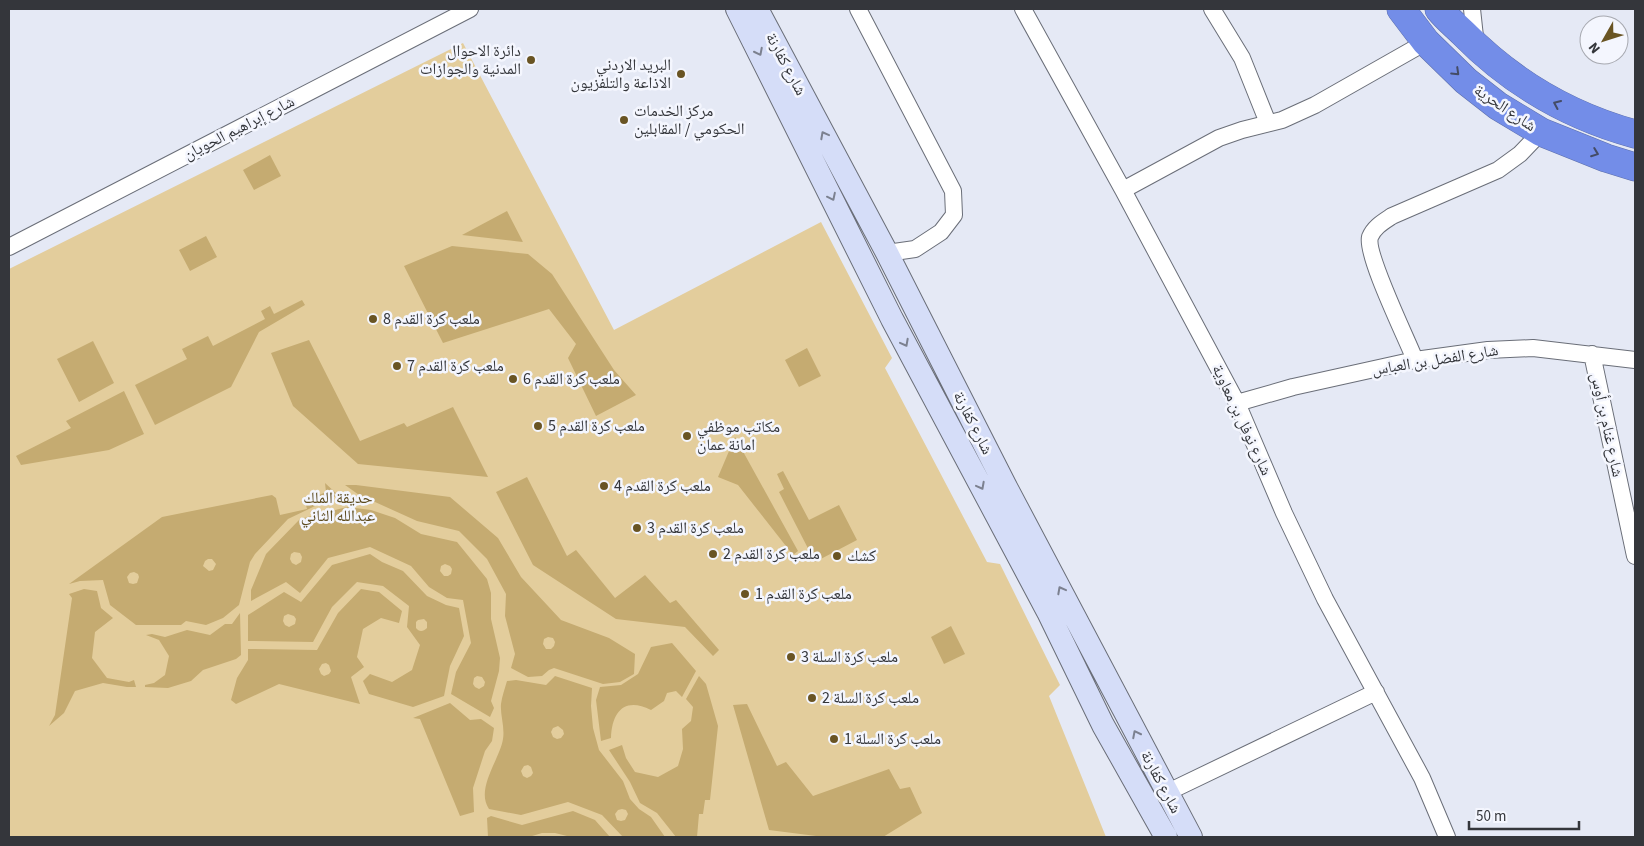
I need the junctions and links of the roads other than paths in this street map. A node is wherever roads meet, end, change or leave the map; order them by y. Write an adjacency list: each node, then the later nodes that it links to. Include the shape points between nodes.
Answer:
1 (470, 9): 17 (street, شارع إبراهيم الحويان)
2 (737, 9): 26 (street, شارع كفارنة, one-way to 26, via 1103,725)
3 (757, 9): 18 (street, شارع كفارنة, one-way to 3)
4 (858, 9): 18 (street, via 953,191 954,215 941,232 915,249)
5 (1022, 9): 16 (street, شارع نوفل بن معاوية)
6 (1212, 9): 12 (street, via 1242,58)
7 (1401, 9): 10 (highway, شارع الحرية)
8 (1439, 9): 11 (highway, شارع الحرية)
9 (1472, 9): 11 (street)
10 (1426, 42): 12 (street, via 1315,105); 13 (highway, شارع الحرية, one-way to 13, via 1466,81 1498,106)
11 (1476, 46): 14 (highway, شارع الحرية, one-way to 11, via 1547,99)
12 (1268, 123): 16 (street, via 1219,138)
13 (1541, 132): 15 (highway, شارع الحرية, one-way to 15); 20 (street, via 1520,154 1498,170 1392,216 1378,225 1370,238 1369,248 1376,268)
14 (1635, 134)
15 (1635, 167)
16 (1123, 190): 22 (street, شارع نوفل بن معاوية)
17 (9, 247)
18 (887, 253): 25 (street, شارع كفارنة, one-way to 18)
19 (1592, 354): 20 (street, شارع الفضل بن العباس, via 1533,348 1488,350); 21 (street, شارع الفضل بن العباس); 23 (street, شارع غنام بن أوس)
20 (1415, 360): 22 (street, شارع الفضل بن العباس)
21 (1635, 360)
22 (1237, 403): 24 (street, شارع نوفل بن معاوية, via 1325,600)
23 (1635, 556)
24 (1376, 692): 25 (street); 28 (street, شارع نوفل بن معاوية, via 1422,778)
25 (1166, 793): 27 (street, شارع كفارنة)
26 (1166, 837)
27 (1191, 837)
28 (1447, 837)

